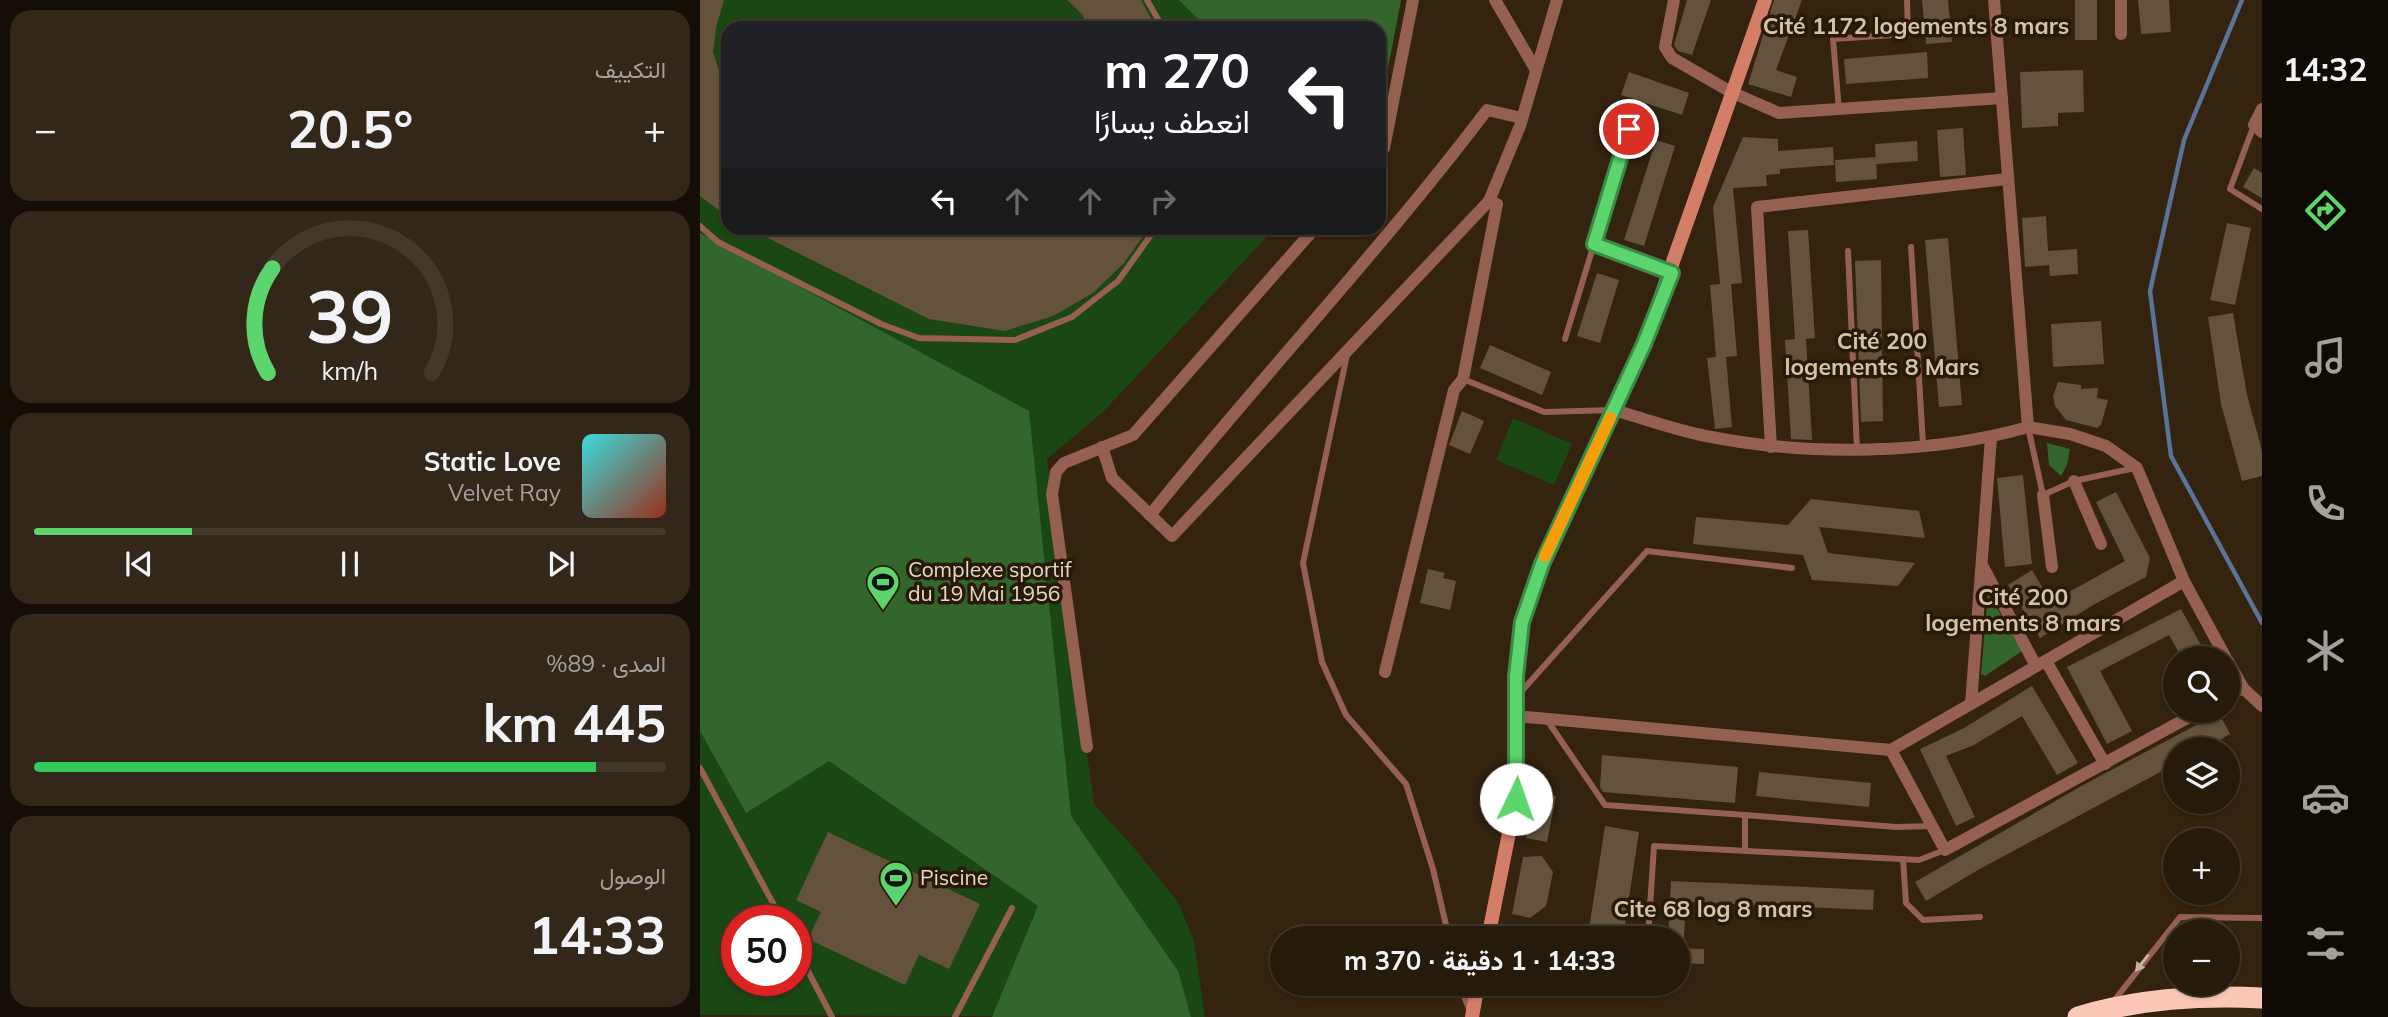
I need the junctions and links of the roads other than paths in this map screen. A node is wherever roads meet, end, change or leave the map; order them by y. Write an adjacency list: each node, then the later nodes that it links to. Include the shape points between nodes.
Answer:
1 (1147, 0): 10 (lane)
2 (1413, 0): 20 (street)
3 (1495, 0): 12 (street)
4 (1557, 0): 12 (street)
5 (1674, 0): 13 (street, via 1665,47 1672,58)
6 (1765, 0): 13 (main road)
7 (1907, 0): 16 (lane, via 1908,34 1833,39)
8 (1994, 0): 14 (street)
9 (2122, 0): 11 (street)
10 (1159, 21)
11 (2121, 34)
12 (1536, 71): 17 (street)
13 (1731, 92): 16 (street, via 1779,113); 32 (main road)
14 (2002, 98): 16 (street); 21 (street)
15 (2262, 109): 19 (street)
16 (1839, 112)
17 (1522, 118): 22 (street); 27 (street, via 1487,110)
18 (1629, 129): 29 (lane)
19 (2258, 129): 23 (lane, via 2230,190)
20 (1386, 138)
21 (2007, 179): 37 (street); 41 (street, via 1757,207)
22 (1489, 201): 34 (street); 35 (street, via 1497,204)
23 (2262, 209)
24 (700, 226): 25 (lane, via 718,242 881,324 919,338 954,340 1015,340 1072,317 1118,281)
25 (1151, 235)
26 (1309, 235): 40 (street, via 1133,435)
27 (1386, 235)
28 (1386, 235): 46 (street, via 1226,419)
29 (1594, 244): 32 (lane); 33 (lane)
30 (1911, 247): 39 (lane)
31 (1848, 251): 42 (lane)
32 (1672, 273): 36 (main road)
33 (1565, 339)
34 (1348, 350): 46 (street, via 1171,536); 77 (lane, via 1303,563 1322,662 1346,715 1406,784)
35 (1463, 379): 36 (lane, via 1544,412); 54 (street, via 1454,390)
36 (1614, 410): 41 (street, via 1704,436); 58 (main road, via 1530,595 1522,622)
37 (2028, 427): 38 (street); 43 (street, via 2106,446); 45 (lane)
38 (1991, 438): 39 (street); 48 (street)
39 (1923, 444): 42 (street)
40 (1102, 447): 46 (street, via 1112,478); 64 (street, via 1064,463 1056,472 1052,494)
41 (1771, 447): 42 (street)
42 (1857, 449)
43 (2137, 468): 44 (lane); 51 (street)
44 (2074, 481): 45 (lane); 47 (street)
45 (2043, 495): 49 (street)
46 (1150, 515)
47 (2101, 544)
48 (1981, 564): 53 (street); 59 (street)
49 (2052, 567)
50 (1793, 568): 58 (lane, via 1647,551)
51 (2185, 581): 52 (street); 53 (street)
52 (2220, 646)
53 (2041, 664): 59 (street); 66 (street)
54 (1385, 671)
55 (2240, 683): 56 (street)
56 (2243, 688): 57 (street); 60 (street)
57 (2240, 690)
58 (1516, 698): 61 (main road)
59 (1971, 704): 65 (street)
60 (2262, 706)
61 (1516, 716): 62 (street); 78 (main road, via 1516,799)
62 (1545, 717): 65 (street); 68 (lane, via 1605,805)
63 (2179, 723): 66 (street)
64 (1087, 747)
65 (1891, 750): 69 (street)
66 (2105, 764): 70 (street)
67 (700, 768): 73 (lane)
68 (1745, 815): 69 (lane); 71 (lane)
69 (1932, 827): 70 (street)
70 (1945, 850): 72 (lane, via 1919,860)
71 (1745, 851): 72 (lane); 79 (lane, via 1654,846)
72 (1903, 859): 75 (lane, via 1906,903 1923,920)
73 (774, 905)
74 (1012, 908): 86 (lane)
75 (1980, 917)
76 (2262, 918): 84 (lane, one-way to 84, via 2180,917)
77 (1446, 926)
78 (1490, 926)
79 (1649, 926)
80 (812, 977): 85 (lane)
81 (1464, 996): 87 (lane)
82 (1476, 996): 87 (main road)
83 (2262, 998): 84 (highway, via 2175,999)
84 (2109, 1007): 88 (highway)
85 (834, 1016)
86 (955, 1017)
87 (1472, 1017)
88 (2078, 1017)

